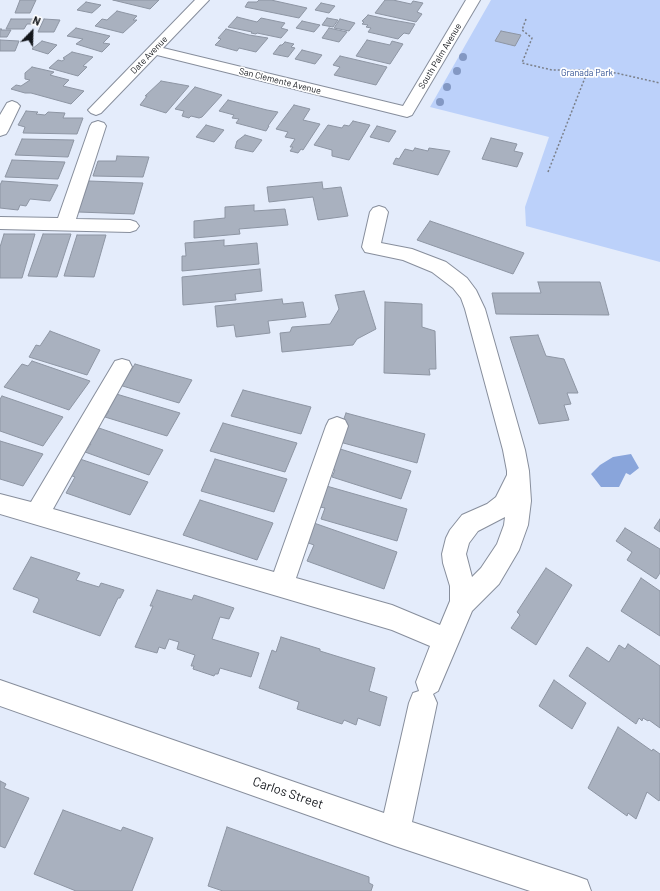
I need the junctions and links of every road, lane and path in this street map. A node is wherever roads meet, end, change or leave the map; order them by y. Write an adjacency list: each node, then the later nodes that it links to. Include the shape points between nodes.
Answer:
1 (202, 0): 4 (street, Date Avenue)
2 (473, 0): 8 (street, South Palm Avenue)
3 (526, 19): 5 (path, via 522,30 532,38 522,63 552,70)
4 (153, 50): 8 (street, San Clemente Avenue); 13 (street, Date Avenue, via 97,118)
5 (588, 70): 6 (path, via 616,72); 10 (path)
6 (660, 83)
7 (12, 106): 9 (street)
8 (407, 112)
9 (0, 131)
10 (548, 172)
11 (379, 212): 17 (street, via 371,247 406,254 439,267 469,295)
12 (0, 222): 13 (street)
13 (65, 224): 14 (street)
14 (130, 226)
15 (122, 367): 19 (street)
16 (337, 426): 20 (street)
17 (518, 469): 21 (street, via 519,501 507,550 490,576); 21 (street, via 516,483 504,504 470,523 458,538 454,554)
18 (0, 504): 19 (street)
19 (36, 514): 20 (street)
20 (281, 586): 22 (street, via 392,618)
21 (463, 602): 22 (street)
22 (446, 640): 24 (street, via 426,693)
23 (0, 693): 24 (street, Carlos Street)
24 (395, 830): 25 (street, Carlos Street)
25 (576, 891)

